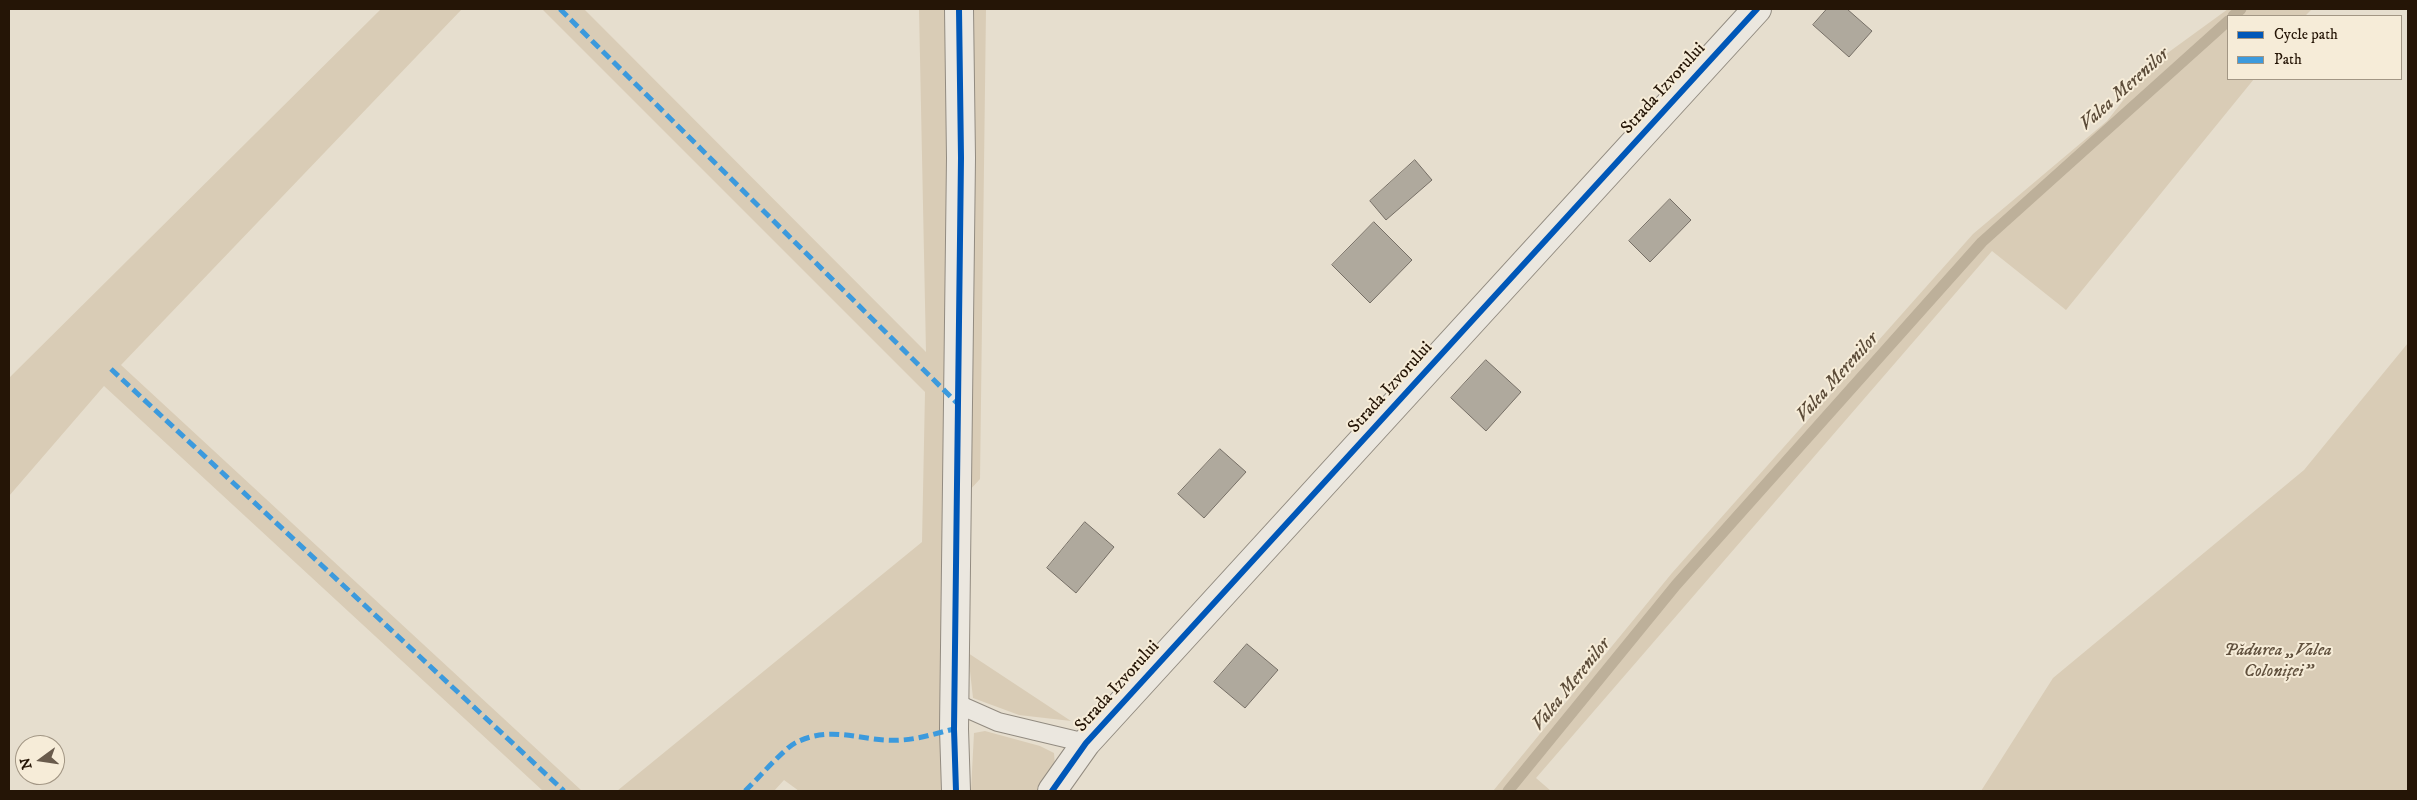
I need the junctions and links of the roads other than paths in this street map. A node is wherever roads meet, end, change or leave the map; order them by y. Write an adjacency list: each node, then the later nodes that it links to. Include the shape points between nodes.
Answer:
1 (960, 9): 3 (street)
2 (1757, 9): 4 (street, Strada Izvorului)
3 (954, 703): 4 (lane, via 998,722); 5 (street)
4 (1086, 743): 6 (street, Strada Izvorului)
5 (956, 791)
6 (1052, 791)

